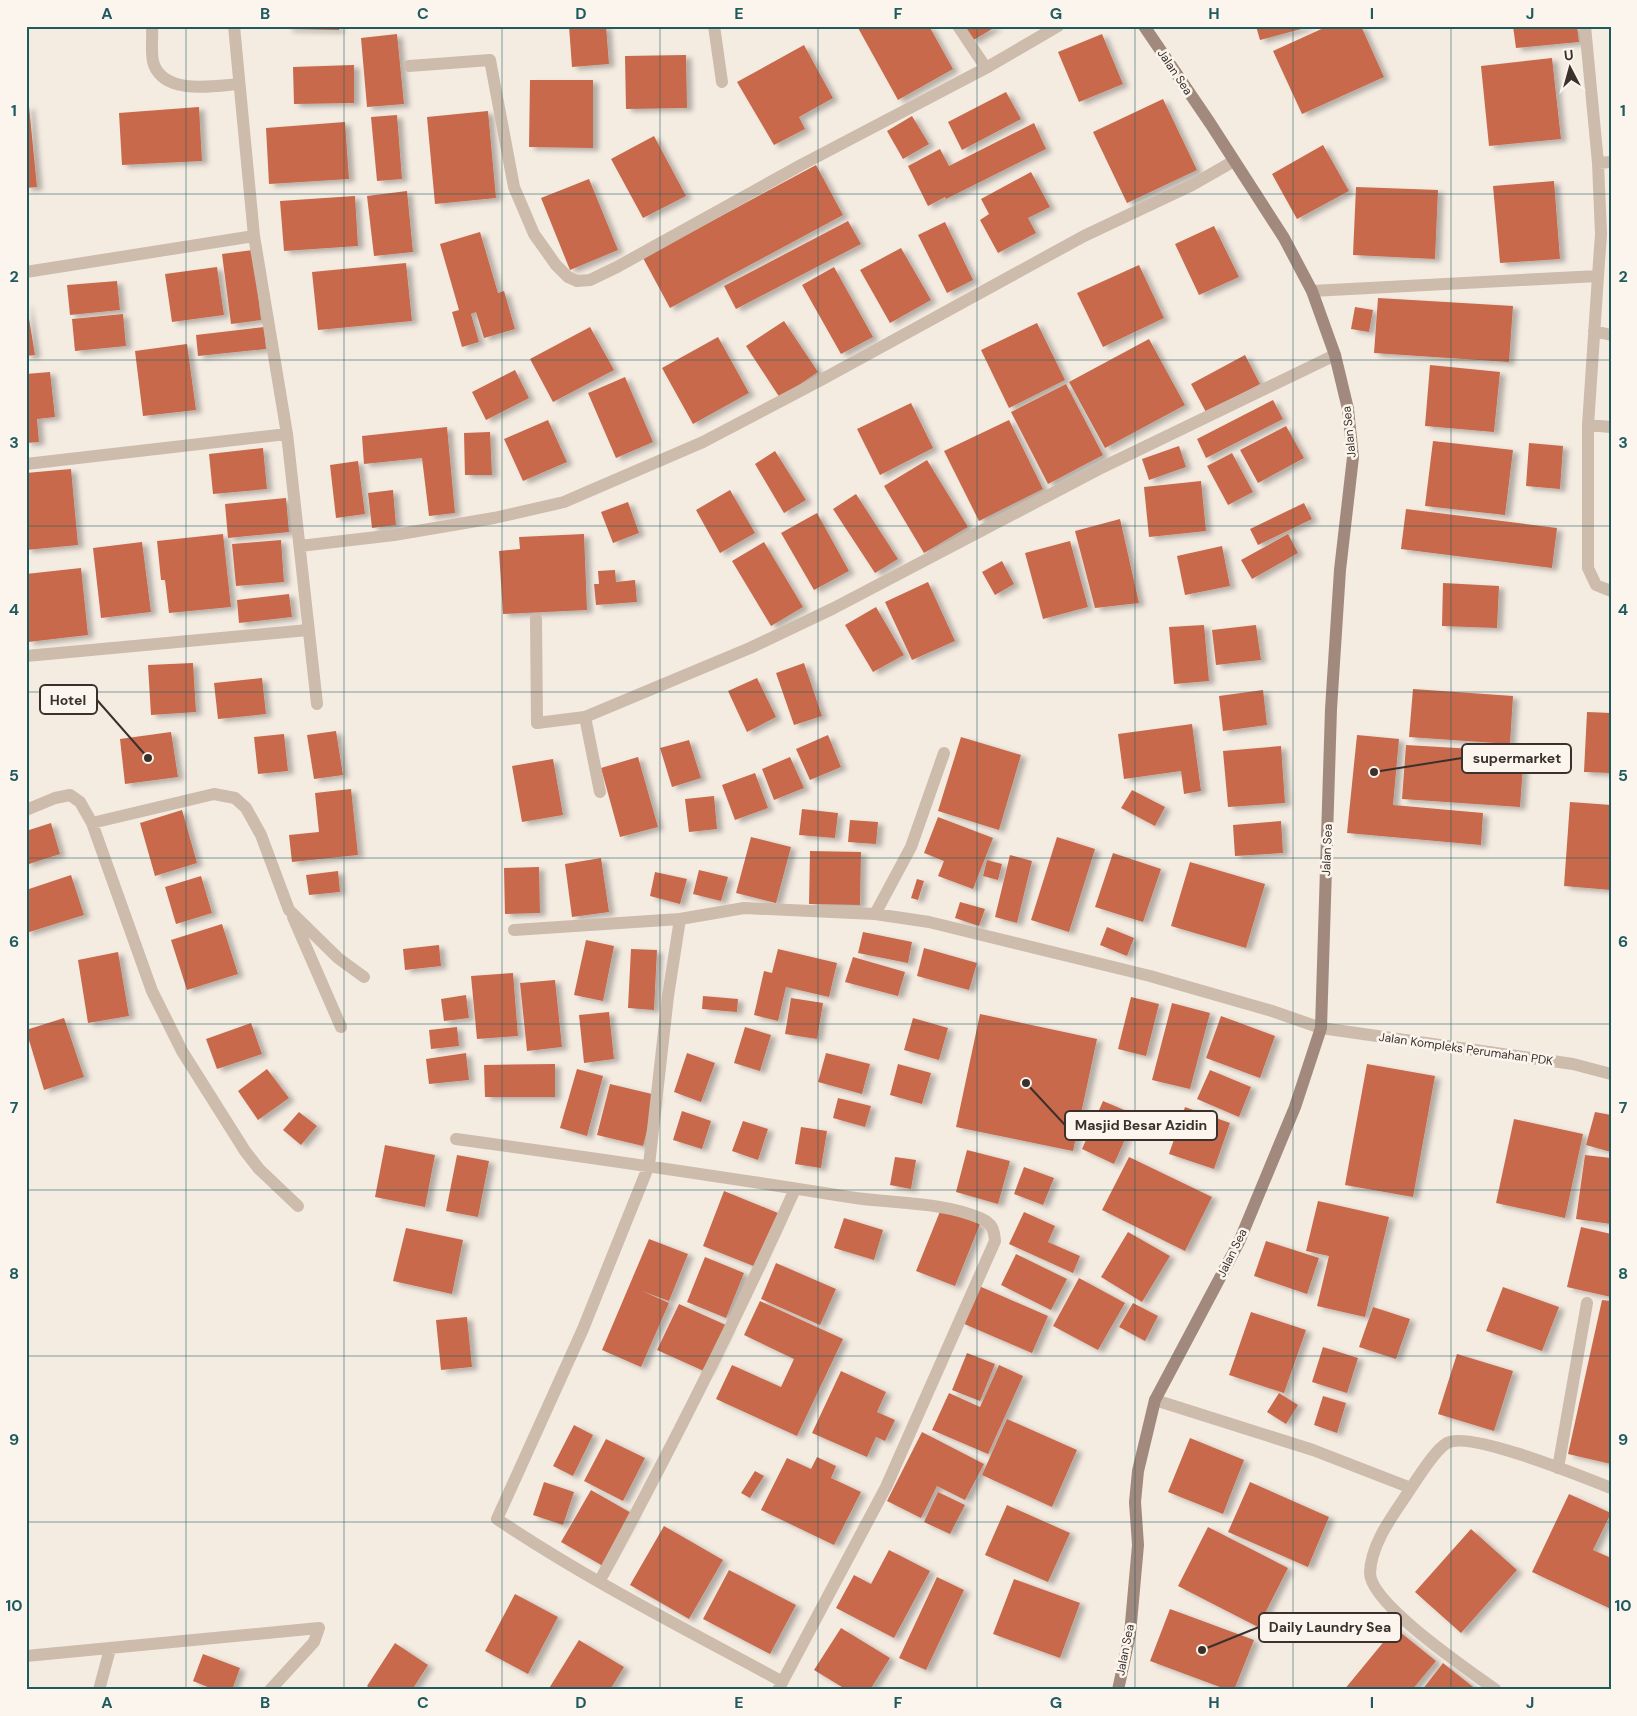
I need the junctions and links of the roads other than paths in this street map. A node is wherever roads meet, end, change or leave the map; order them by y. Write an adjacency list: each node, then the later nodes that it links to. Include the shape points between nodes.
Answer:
1 (152, 26): 11 (street, via 153,63 166,80 183,85)
2 (234, 26): 11 (street)
3 (714, 26): 10 (street)
4 (958, 26): 9 (street)
5 (1058, 26): 9 (street)
6 (1144, 26): 12 (main road, Jalan Sea)
7 (1585, 26): 13 (street)
8 (409, 66): 9 (street, via 490,60 514,188 524,214 556,266 577,281 590,280 617,267)
9 (986, 68)
10 (722, 82)
11 (238, 84): 14 (street)
12 (1234, 161): 17 (main road, Jalan Sea, via 1284,238); 25 (street, via 1192,185 1084,236 703,442 573,498 494,518 394,535)
13 (1604, 162): 16 (street)
14 (254, 236): 15 (street); 23 (street)
15 (26, 272)
16 (1598, 276): 17 (street); 18 (street)
17 (1312, 291): 20 (main road, Jalan Sea)
18 (1594, 331): 19 (street); 21 (street)
19 (1611, 335)
20 (1335, 355): 31 (street, via 1103,468 792,628); 42 (main road, Jalan Sea, via 1348,409 1353,457 1340,570 1331,709)
21 (1588, 425): 22 (street); 26 (street, via 1588,568 1596,585)
22 (1611, 427)
23 (286, 434): 24 (street); 25 (street)
24 (26, 464)
25 (300, 546): 28 (street)
26 (1611, 591)
27 (536, 619): 31 (street, via 537,723)
28 (308, 630): 29 (street); 30 (street)
29 (26, 656)
30 (317, 704)
31 (584, 717): 33 (street)
32 (944, 753): 37 (street, via 911,847)
33 (600, 792)
34 (26, 810): 35 (street, via 55,798 70,796 80,802)
35 (92, 822): 36 (street, via 214,794 235,798 246,808 261,835); 47 (street, via 152,991 182,1051 245,1151)
36 (289, 910): 40 (street, via 338,958); 41 (street)
37 (874, 914): 38 (street, Jalan Kompleks Perumahan PDK, via 744,908); 42 (street, Jalan Kompleks Perumahan PDK, via 929,922 1087,959 1272,1010)
38 (680, 919): 39 (street, Jalan Kompleks Perumahan PDK); 45 (street, via 668,996)
39 (514, 930)
40 (364, 977)
41 (341, 1027)
42 (1321, 1028): 43 (street, Jalan Kompleks Perumahan PDK, via 1573,1064); 49 (main road, Jalan Sea, via 1295,1107 1239,1242)
43 (1611, 1074)
44 (456, 1139): 45 (street)
45 (650, 1166): 46 (street); 53 (street, via 583,1329 497,1519)
46 (796, 1189): 53 (street, via 670,1451); 56 (street, via 934,1206 979,1217 994,1230 995,1241 886,1487)
47 (298, 1206)
48 (1587, 1303): 50 (street)
49 (1155, 1400): 51 (street, via 1312,1450); 59 (main road, Jalan Sea, via 1138,1471 1135,1502 1137,1555 1130,1634)
50 (1558, 1468): 51 (street, via 1472,1440 1456,1439 1445,1444); 52 (street)
51 (1411, 1488): 60 (street, via 1372,1555 1370,1575 1376,1592 1404,1620)
52 (1611, 1488)
53 (599, 1582): 56 (street)
54 (110, 1649): 55 (street); 57 (street); 58 (street, via 319,1628 314,1642)
55 (26, 1656)
56 (780, 1685)
57 (99, 1690)
58 (270, 1690)
59 (1118, 1690)
60 (1496, 1690)

